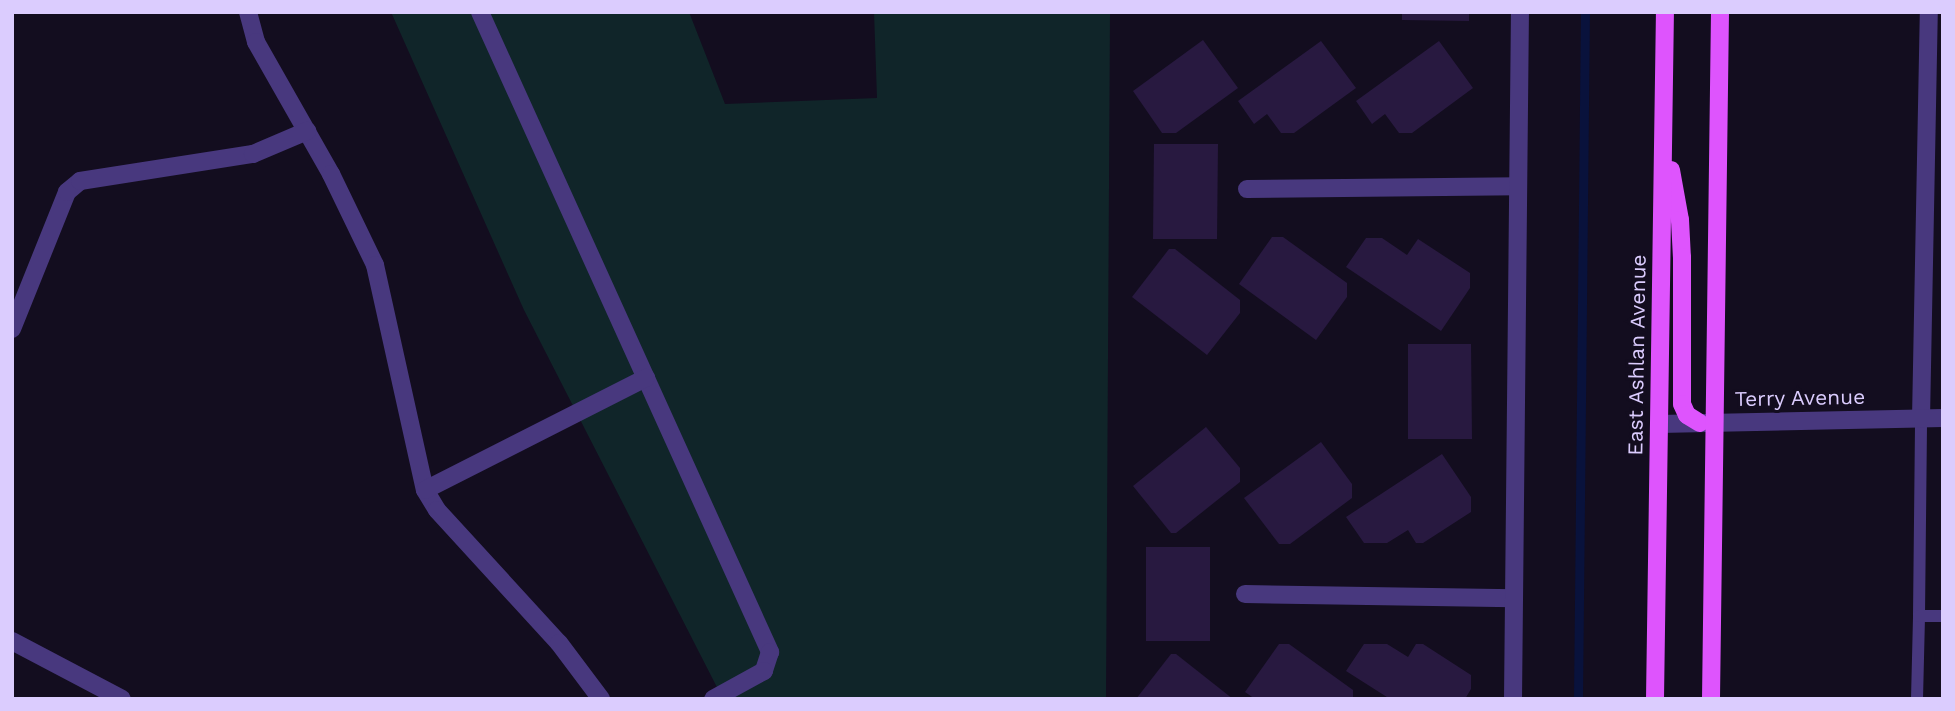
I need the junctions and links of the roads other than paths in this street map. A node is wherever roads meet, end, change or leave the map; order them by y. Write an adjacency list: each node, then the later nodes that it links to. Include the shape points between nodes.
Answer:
1 (248, 12): 8 (street, via 256,41)
2 (480, 12): 12 (street)
3 (1520, 12): 9 (street)
4 (1665, 12): 7 (main road, East Ashlan Avenue)
5 (1720, 12): 15 (main road)
6 (1928, 12): 14 (street)
7 (1664, 129): 15 (main road, via 1680,220 1682,404 1687,415); 16 (main road, East Ashlan Avenue)
8 (307, 131): 11 (street, via 253,154 80,181 67,192); 17 (street, via 375,265)
9 (1518, 186): 10 (street); 19 (street)
10 (1247, 189)
11 (12, 329)
12 (646, 377): 17 (street); 25 (street, via 770,652 764,671)
13 (1943, 418): 14 (street, Terry Avenue)
14 (1921, 419): 15 (street, Terry Avenue); 20 (lane)
15 (1707, 423): 16 (street, Terry Avenue); 28 (main road)
16 (1659, 424): 27 (main road, East Ashlan Avenue)
17 (425, 490): 24 (street, via 437,510 559,643)
18 (1245, 594): 19 (street)
19 (1514, 598): 26 (street)
20 (1919, 616): 21 (lane); 29 (lane)
21 (1943, 616)
22 (12, 640): 23 (street)
23 (122, 699)
24 (601, 699)
25 (713, 699)
26 (1513, 699)
27 (1655, 699)
28 (1711, 699)
29 (1917, 699)

